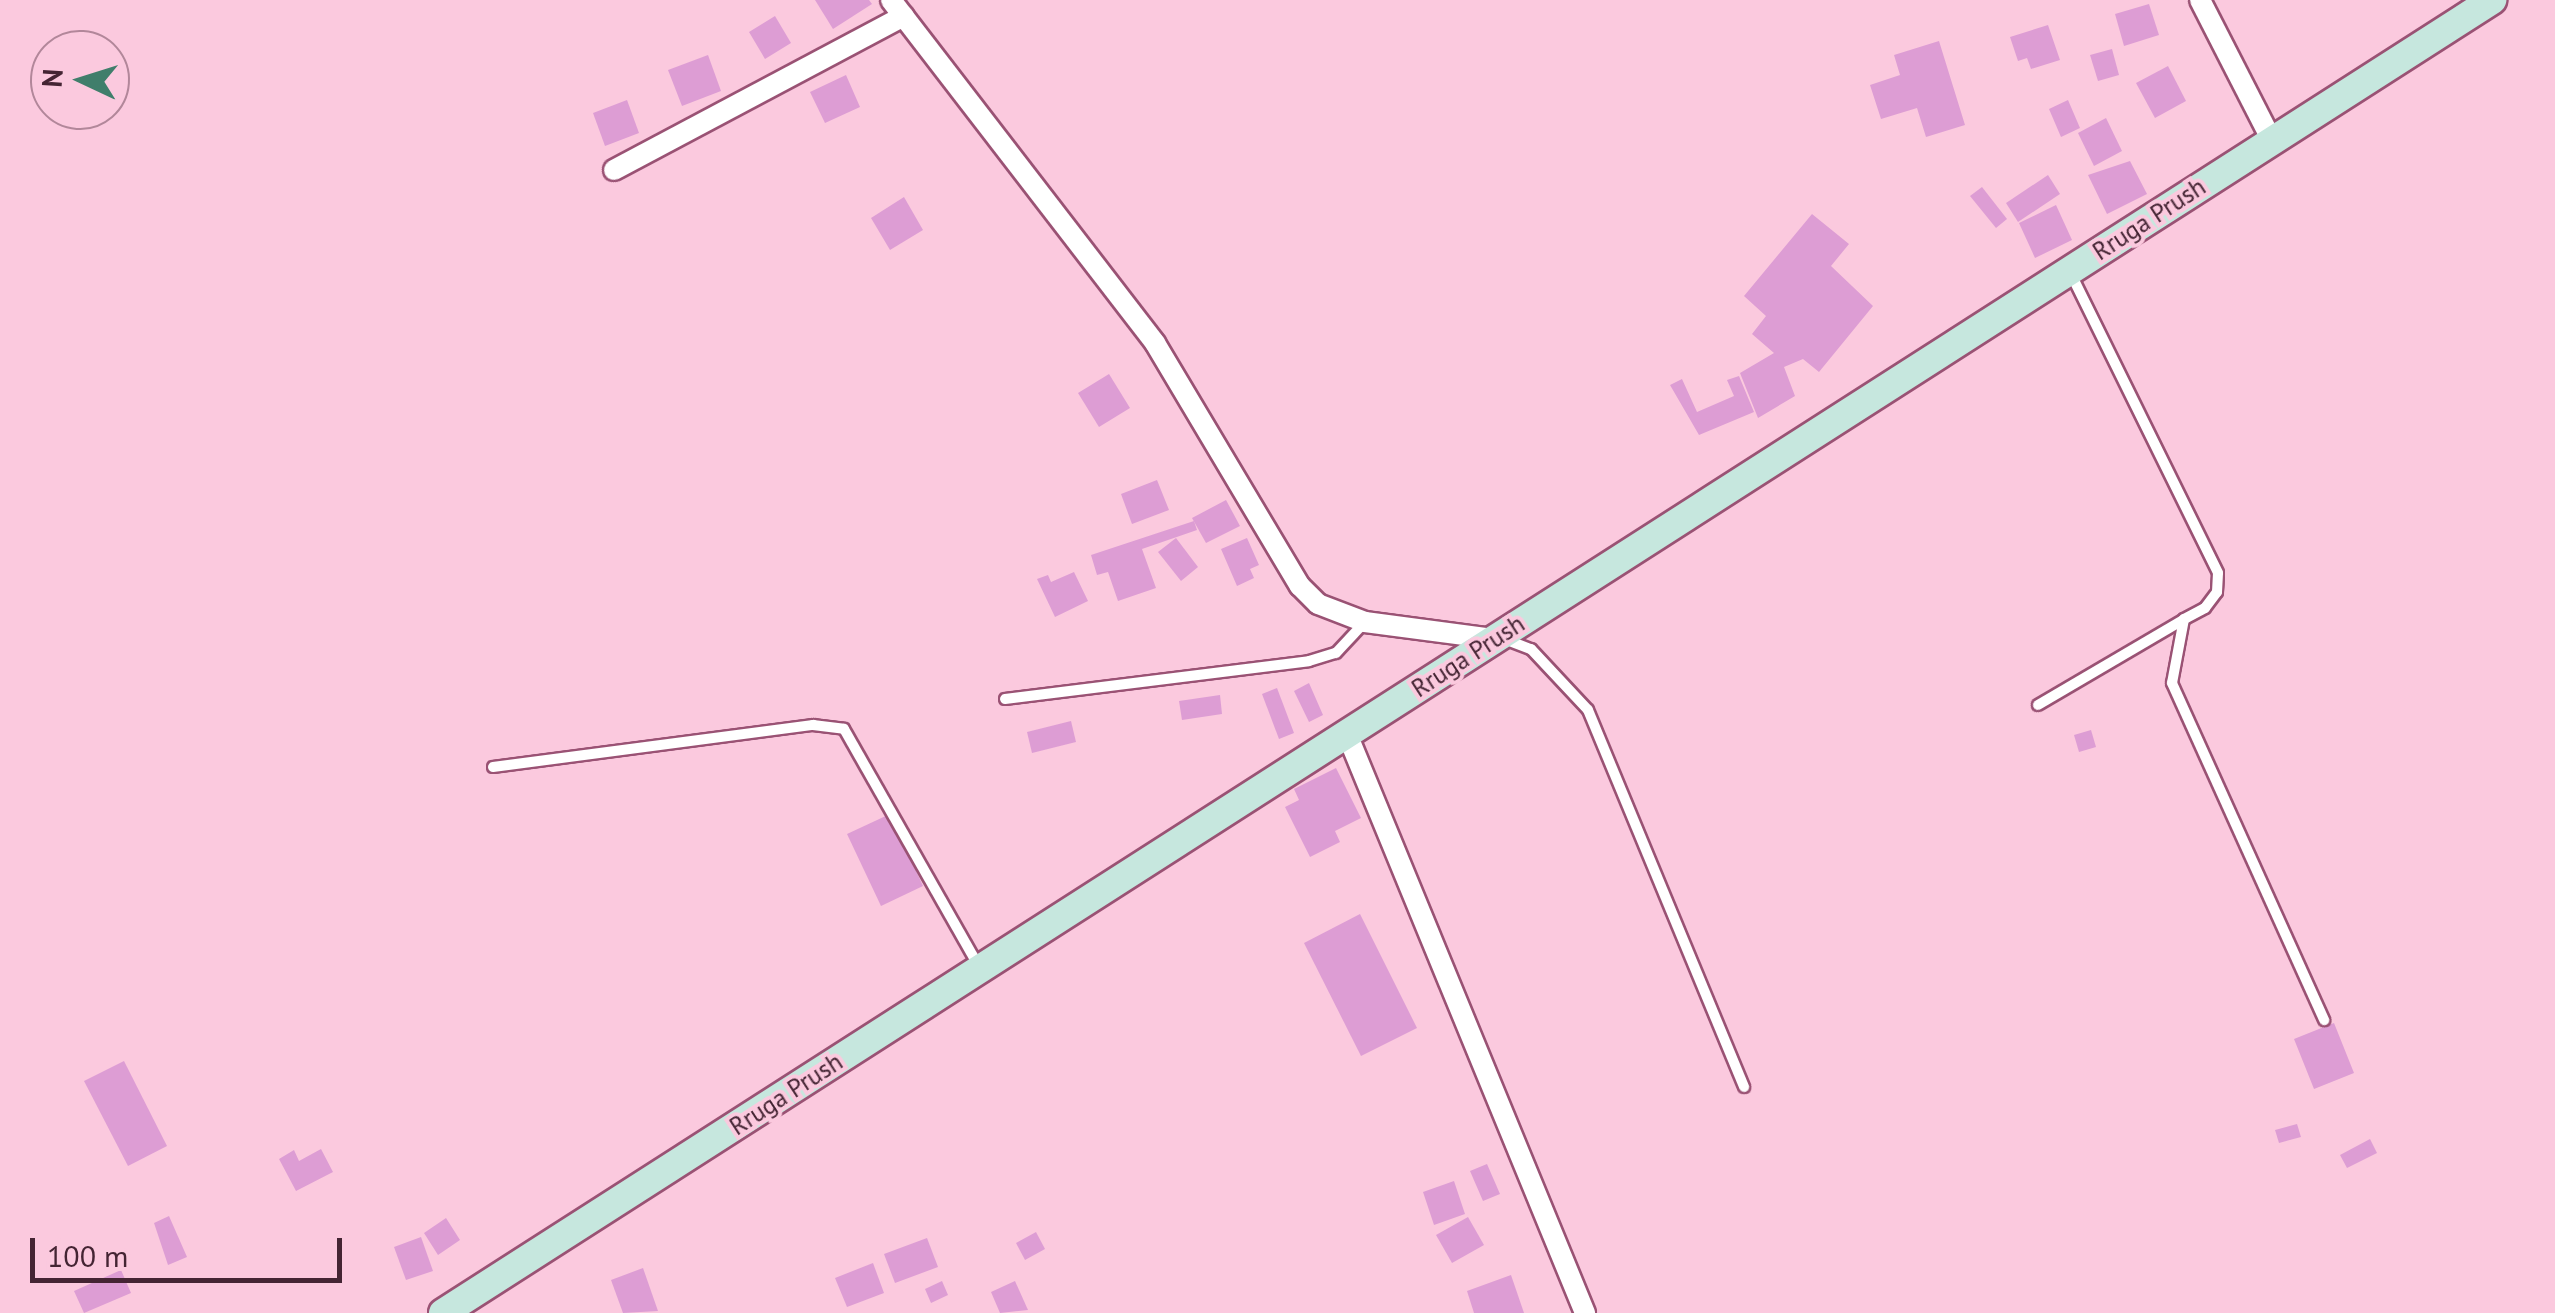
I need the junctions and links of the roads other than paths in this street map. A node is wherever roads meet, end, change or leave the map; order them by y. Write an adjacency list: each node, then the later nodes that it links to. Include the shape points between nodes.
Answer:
1 (2200, 0): 4 (street)
2 (2492, 0): 4 (street, Rruga Prush)
3 (898, 8): 5 (street); 8 (street, via 1155,343 1300,586 1318,604)
4 (2272, 141): 6 (street, Rruga Prush)
5 (614, 170)
6 (2070, 271): 7 (lane, via 2218,573 2217,592); 9 (street, Rruga Prush)
7 (2184, 619): 11 (lane); 15 (lane, via 2172,683)
8 (1365, 622): 9 (street); 10 (lane, via 1336,654 1310,661)
9 (1494, 639): 12 (street, Rruga Prush); 16 (lane, via 1531,649 1547,671 1580,695)
10 (1005, 699)
11 (2038, 705)
12 (1347, 734): 14 (street, Rruga Prush); 18 (street)
13 (493, 767): 14 (lane, via 813,725 844,729)
14 (980, 969): 17 (street, Rruga Prush)
15 (2324, 1020)
16 (1744, 1086)
17 (443, 1313)
18 (1585, 1313)

